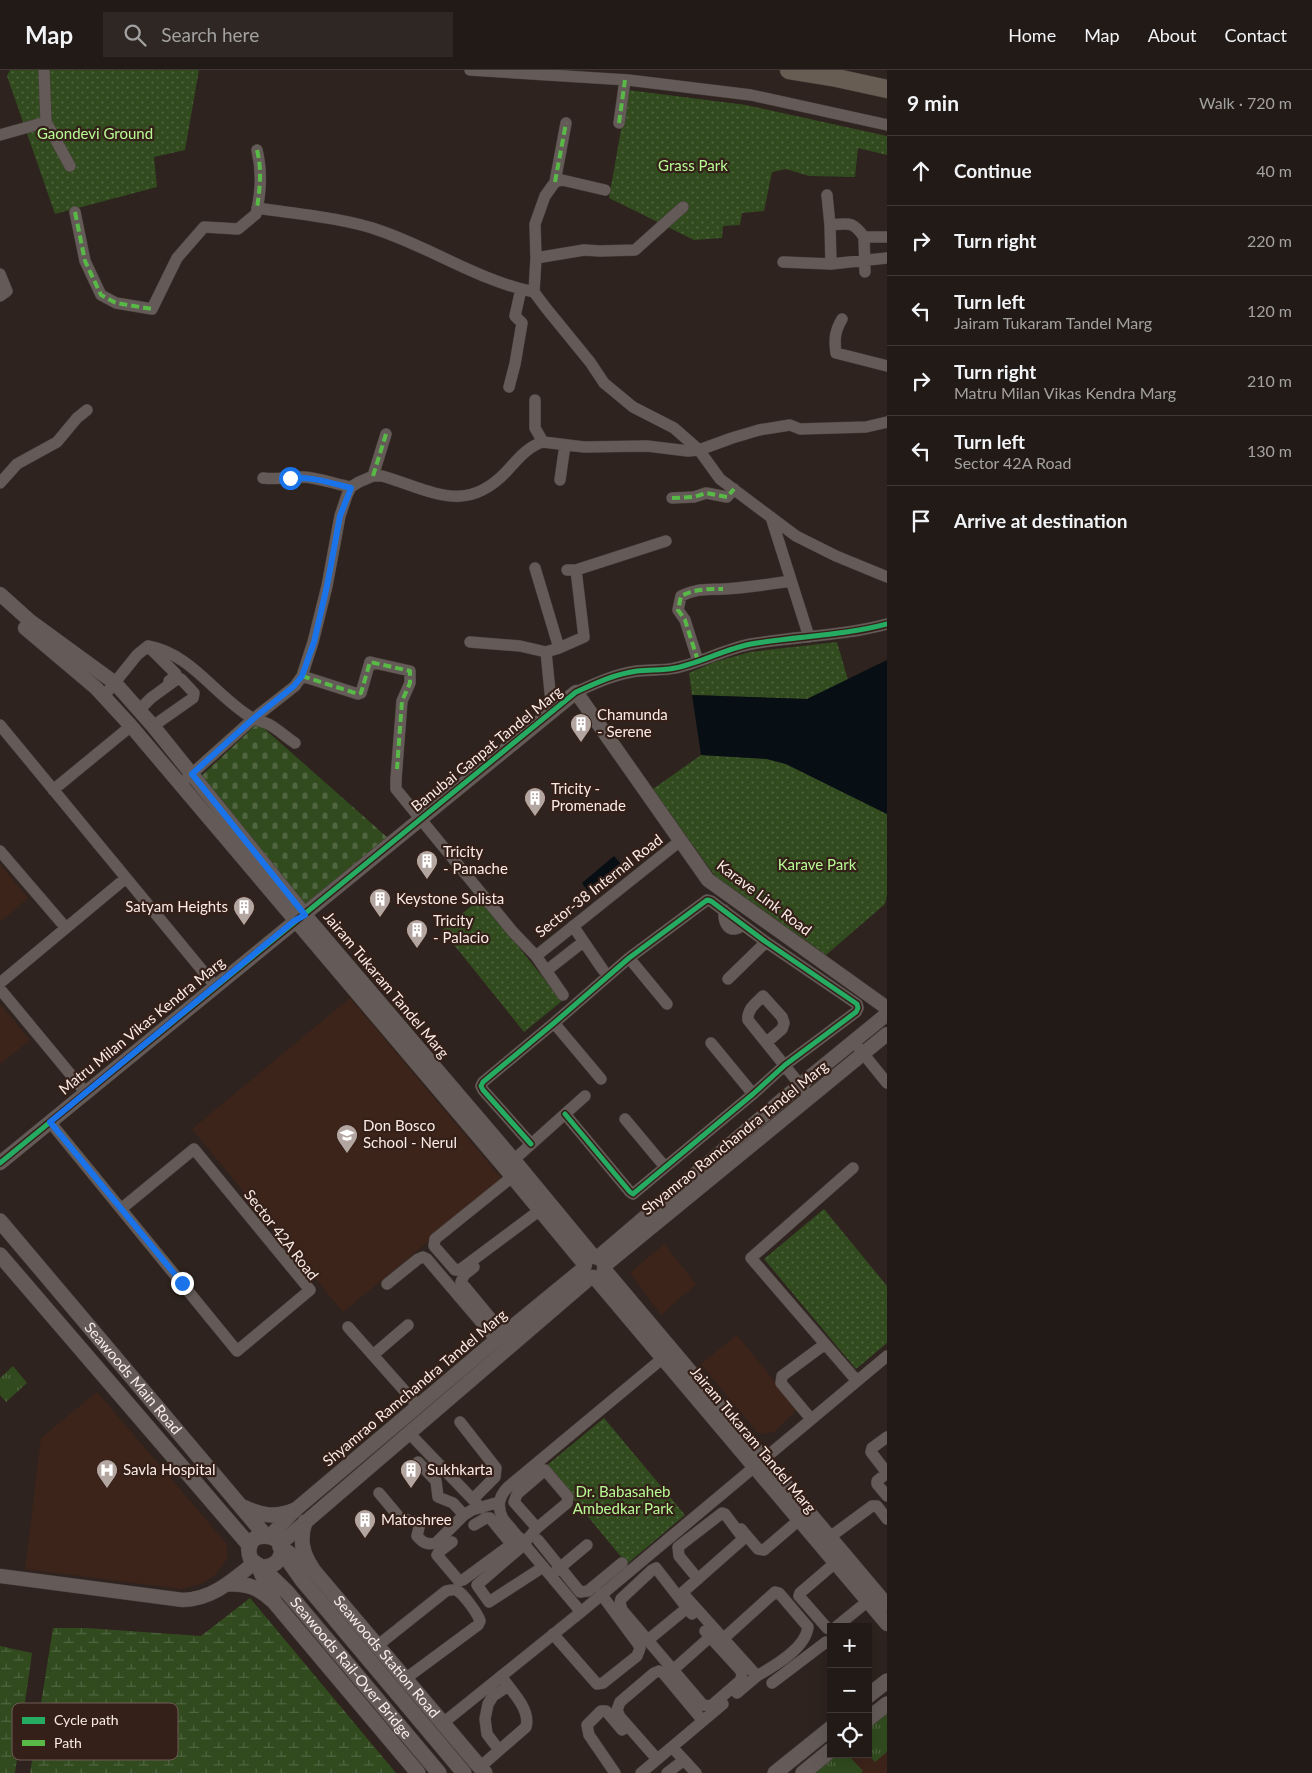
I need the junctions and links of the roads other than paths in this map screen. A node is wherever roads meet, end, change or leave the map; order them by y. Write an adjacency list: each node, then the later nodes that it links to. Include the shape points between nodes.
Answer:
1 (44, 70): 6 (street)
2 (470, 70): 4 (street)
3 (789, 70): 5 (main road)
4 (625, 80): 7 (street); 9 (street, via 751,95)
5 (887, 89)
6 (46, 122): 10 (street); 12 (street)
7 (619, 123)
8 (566, 124): 13 (street)
9 (887, 125)
10 (0, 136)
11 (257, 150): 17 (street, via 261,181)
12 (70, 166)
13 (555, 182): 14 (street, via 562,180); 22 (street, via 544,196 535,224)
14 (606, 190)
15 (827, 195): 19 (street)
16 (683, 207): 22 (street, via 635,250 584,250)
17 (257, 208): 18 (street, via 256,214 238,229 204,227 177,258 152,308 116,303 101,295 85,261); 28 (street, via 336,220 380,231)
18 (75, 212)
19 (830, 225): 20 (street, via 852,224); 25 (street)
20 (864, 236): 21 (street); 26 (street)
21 (887, 237)
22 (536, 258): 29 (street)
23 (887, 258): 26 (street)
24 (783, 262): 25 (street)
25 (831, 264): 26 (street)
26 (865, 267)
27 (0, 274): 30 (street)
28 (521, 289): 29 (street); 33 (street, via 514,316 522,324)
29 (534, 292): 40 (street, via 604,383 633,407 674,428)
30 (3, 294)
31 (842, 319): 32 (street, via 836,330 836,353)
32 (887, 366)
33 (509, 387)
34 (535, 400): 38 (street, via 535,428)
35 (87, 410): 44 (street, via 58,442 16,464)
36 (887, 422): 40 (street, via 857,428 800,429 790,425 758,430)
37 (386, 434): 41 (street)
38 (543, 442): 39 (street); 41 (street, via 524,453 493,484 465,497 435,495 404,482)
39 (565, 445): 40 (street); 43 (street)
40 (699, 450): 46 (street, via 720,479)
41 (373, 476): 45 (street)
42 (263, 478): 45 (street, via 314,478)
43 (560, 480)
44 (0, 483)
45 (351, 488): 62 (street, via 340,516 314,642)
46 (734, 489): 47 (street, via 727,497 706,493); 48 (street)
47 (672, 498)
48 (771, 517): 51 (street, via 796,536); 52 (street)
49 (666, 541): 59 (street, via 572,570 584,637)
50 (535, 568): 59 (street)
51 (887, 577)
52 (792, 581): 56 (street); 61 (street, via 705,589 681,596 678,610 685,620)
53 (0, 594): 63 (street, Jairam Tukaram Tandel Marg, via 30,621)
54 (0, 606): 65 (street, Jairam Tukaram Tandel Marg)
55 (887, 624): 56 (street, Banubai Ganpat Tandel Marg)
56 (809, 637): 61 (street, Banubai Ganpat Tandel Marg, via 750,644)
57 (470, 642): 60 (street, via 520,646)
58 (148, 646): 63 (street); 66 (street, via 176,676); 68 (street, via 180,658)
59 (559, 648): 60 (street)
60 (546, 652): 67 (street)
61 (698, 661): 64 (street, Banubai Ganpat Tandel Marg, via 662,671 637,671 606,678)
62 (302, 676): 68 (street); 76 (street, Sector-38 Internal Road, via 358,694 370,662 410,671 410,683 402,701 396,784 398,793)
63 (116, 683): 65 (street); 66 (street, Jairam Tukaram Tandel Marg)
64 (576, 692): 67 (street, Banubai Ganpat Tandel Marg); 77 (street, Karave Link Road)
65 (104, 696): 70 (street, Jairam Tukaram Tandel Marg)
66 (138, 709): 71 (street, Jairam Tukaram Tandel Marg); 71 (street, via 177,679 181,679 194,693 193,698)
67 (552, 712): 76 (street, Banubai Ganpat Tandel Marg)
68 (253, 719): 72 (street, via 271,725); 73 (street)
69 (0, 726): 75 (street)
70 (131, 726): 74 (street, Jairam Tukaram Tandel Marg); 75 (street)
71 (153, 726): 73 (street, Jairam Tukaram Tandel Marg)
72 (296, 743)
73 (192, 774): 74 (street); 80 (street, Jairam Tukaram Tandel Marg)
74 (179, 784): 80 (street, Jairam Tukaram Tandel Marg)
75 (53, 790): 79 (street)
76 (421, 819): 80 (street, Banubai Ganpat Tandel Marg); 85 (street, Sector-38 Internal Road)
77 (680, 842): 81 (street, Sector-38 Internal Road); 95 (street, Karave Link Road, via 708,880)
78 (0, 851): 82 (street)
79 (126, 878): 82 (street); 91 (street)
80 (300, 918): 91 (street, Matru Milan Vikas Kendra Marg); 117 (street, Jairam Tukaram Tandel Marg)
81 (573, 926): 83 (street); 85 (street, Sector-38 Internal Road)
82 (66, 928): 90 (street)
83 (583, 942): 87 (street); 88 (street)
84 (766, 942): 86 (street, via 707,900); 89 (street); 103 (street, via 858,1008)
85 (536, 956): 87 (street)
86 (629, 958): 94 (street); 97 (street)
87 (546, 970): 93 (street)
88 (603, 970)
89 (728, 979)
90 (0, 983)
91 (216, 987): 107 (street, Matru Milan Vikas Kendra Marg)
92 (0, 989): 107 (street)
93 (562, 994)
94 (667, 1004)
95 (887, 1008)
96 (887, 1014): 99 (street, Shyamrao Ramchandra Tandel Marg)
97 (554, 1023): 104 (street); 114 (street, via 481,1084)
98 (887, 1034): 102 (street, Shyamrao Ramchandra Tandel Marg)
99 (853, 1041): 102 (street); 106 (street, Shyamrao Ramchandra Tandel Marg)
100 (767, 1042): 103 (street)
101 (711, 1043): 108 (street)
102 (864, 1054): 105 (street); 110 (street, Shyamrao Ramchandra Tandel Marg)
103 (785, 1065): 106 (street); 108 (street)
104 (601, 1079)
105 (887, 1083)
106 (800, 1085): 110 (street); 123 (street, Shyamrao Ramchandra Tandel Marg)
107 (86, 1093): 113 (street, Matru Milan Vikas Kendra Marg)
108 (753, 1094): 116 (street)
109 (585, 1096): 111 (street)
110 (810, 1098): 123 (street, Shyamrao Ramchandra Tandel Marg)
111 (565, 1114): 114 (street); 116 (street, via 633,1194)
112 (625, 1119): 116 (street)
113 (50, 1122): 115 (street, Matru Milan Vikas Kendra Marg); 119 (street, Sector 42A Road)
114 (531, 1144): 117 (street)
115 (0, 1163)
116 (665, 1166)
117 (510, 1168): 120 (street, Jairam Tukaram Tandel Marg); 120 (street, via 435,1239 434,1246 455,1270 461,1270); 123 (street, Jairam Tukaram Tandel Marg)
118 (853, 1168): 128 (street, via 751,1258)
119 (121, 1209): 119 (street, Sector 42A Road, via 194,1149 310,1290 237,1351)
120 (541, 1212): 123 (street, Jairam Tukaram Tandel Marg); 127 (street, via 462,1278 461,1282)
121 (0, 1221): 147 (main road, Seawoods Main Road)
122 (0, 1255): 163 (main road, Seawoods Main Road)
123 (594, 1267): 127 (street, Shyamrao Ramchandra Tandel Marg); 129 (street, Jairam Tukaram Tandel Marg); 136 (street, Shyamrao Ramchandra Tandel Marg)
124 (388, 1284): 127 (street, via 418,1258 427,1259)
125 (408, 1325): 130 (street)
126 (348, 1327): 130 (street)
127 (500, 1337): 133 (street, Shyamrao Ramchandra Tandel Marg)
128 (824, 1344): 132 (street); 134 (street, via 781,1380)
129 (668, 1354): 139 (street, Jairam Tukaram Tandel Marg); 140 (street)
130 (373, 1355): 133 (street)
131 (887, 1356): 132 (street)
132 (857, 1381): 134 (street)
133 (418, 1406): 149 (street, Shyamrao Ramchandra Tandel Marg)
134 (811, 1420): 139 (street)
135 (460, 1422): 146 (street, via 496,1468 496,1477)
136 (410, 1433): 146 (street); 154 (street, Shyamrao Ramchandra Tandel Marg)
137 (887, 1437): 141 (street, via 872,1448 871,1455)
138 (418, 1462): 150 (street, via 436,1481 438,1497 453,1503)
139 (759, 1463): 144 (street); 153 (street, Jairam Tukaram Tandel Marg); 158 (street, Jairam Tukaram Tandel Marg)
140 (542, 1466): 145 (street, via 504,1490); 157 (street, via 517,1494 514,1502); 157 (street, via 568,1500)
141 (887, 1473): 143 (street, via 877,1484)
142 (379, 1493): 150 (street, via 400,1518 420,1523 417,1536 423,1543 436,1543)
143 (887, 1496)
144 (716, 1499): 151 (street); 153 (street, via 760,1550)
145 (499, 1502): 146 (street); 161 (street, via 499,1512)
146 (477, 1503): 150 (street)
147 (241, 1507): 149 (main road, via 265,1516); 159 (main road, Seawoods Main Road)
148 (574, 1507): 157 (street)
149 (295, 1510): 159 (street, Shyamrao Ramchandra Tandel Marg)
150 (464, 1515)
151 (694, 1517): 156 (street); 164 (street)
152 (887, 1519): 158 (street, via 877,1506 872,1506)
153 (799, 1520): 166 (street, Jairam Tukaram Tandel Marg)
154 (305, 1522): 159 (street, Shyamrao Ramchandra Tandel Marg); 169 (main road, via 302,1544)
155 (474, 1525): 161 (street, via 490,1518)
156 (703, 1526): 172 (street, via 678,1547 677,1552); 172 (street, via 722,1513 743,1538)
157 (538, 1534): 161 (street); 168 (street)
158 (830, 1537): 178 (street, Jairam Tukaram Tandel Marg)
159 (275, 1542): 163 (main road, via 256,1538); 167 (main road, via 281,1555 276,1563 266,1567); 169 (main road, Seawoods Station Road); 212 (main road, Seawoods Rail-Over Bridge, via 302,1580)
160 (452, 1542): 161 (street, via 438,1552 438,1556 458,1581)
161 (521, 1543): 170 (street); 170 (street, via 520,1548 476,1584 487,1600 492,1601)
162 (588, 1545): 168 (street)
163 (250, 1546): 167 (main road, via 250,1556)
164 (650, 1554): 174 (street); 175 (street)
165 (622, 1563): 168 (street, via 584,1593 578,1591)
166 (835, 1563): 176 (street, Jairam Tukaram Tandel Marg); 184 (street, via 799,1596)
167 (258, 1565): 173 (street); 177 (main road); 211 (main road, Seawoods Rail-Over Bridge, via 287,1592)
168 (560, 1568): 170 (street)
169 (313, 1570): 190 (main road, Seawoods Station Road)
170 (547, 1571): 180 (street)
171 (0, 1576): 173 (street, via 183,1600 217,1592)
172 (698, 1579): 174 (street)
173 (229, 1584): 177 (main road, via 251,1586)
174 (682, 1593): 181 (street)
175 (601, 1594): 180 (street); 185 (street, via 638,1644 637,1656 603,1683 597,1684)
176 (868, 1601): 182 (street); 183 (street, Jairam Tukaram Tandel Marg)
177 (275, 1602): 210 (main road)
178 (887, 1605)
179 (687, 1608): 181 (street); 188 (street); 188 (street, via 660,1572 656,1568 652,1570 620,1603 622,1610)
180 (581, 1612): 185 (street)
181 (702, 1621): 186 (street); 187 (street)
182 (841, 1623)
183 (887, 1624)
184 (827, 1628)
185 (552, 1634): 193 (street)
186 (710, 1636): 192 (street); 192 (street, via 742,1672 741,1680 707,1706)
187 (723, 1639): 191 (street, via 775,1592 779,1593 808,1627 808,1633 801,1643); 194 (street)
188 (648, 1640): 192 (street)
189 (827, 1642): 191 (street, via 774,1681)
190 (377, 1646): 195 (main road, Seawoods Station Road); 195 (street, via 446,1591 458,1591 479,1616 480,1622)
191 (768, 1669): 194 (street)
192 (673, 1670)
193 (501, 1676): 197 (street); 202 (street)
194 (757, 1676): 201 (street)
195 (405, 1679): 202 (main road, Seawoods Station Road)
196 (887, 1681): 198 (main road)
197 (508, 1686): 205 (street, via 493,1696 485,1719 487,1734); 205 (street, via 527,1712 527,1724)
198 (872, 1693)
199 (887, 1704): 200 (main road)
200 (872, 1716)
201 (702, 1721): 204 (street); 208 (street, via 659,1671 620,1702 617,1710)
202 (443, 1723): 209 (main road, Seawoods Station Road)
203 (827, 1731): 216 (main road)
204 (672, 1747): 207 (street); 208 (street)
205 (499, 1750): 209 (street)
206 (827, 1753): 217 (main road)
207 (684, 1760): 214 (street); 215 (street)
208 (648, 1768): 213 (street, via 609,1714 601,1711 587,1729)
209 (482, 1770)
210 (418, 1773)
211 (439, 1773)
212 (464, 1773)
213 (615, 1773)
214 (667, 1773)
215 (696, 1773)
216 (775, 1773)
217 (803, 1773)

